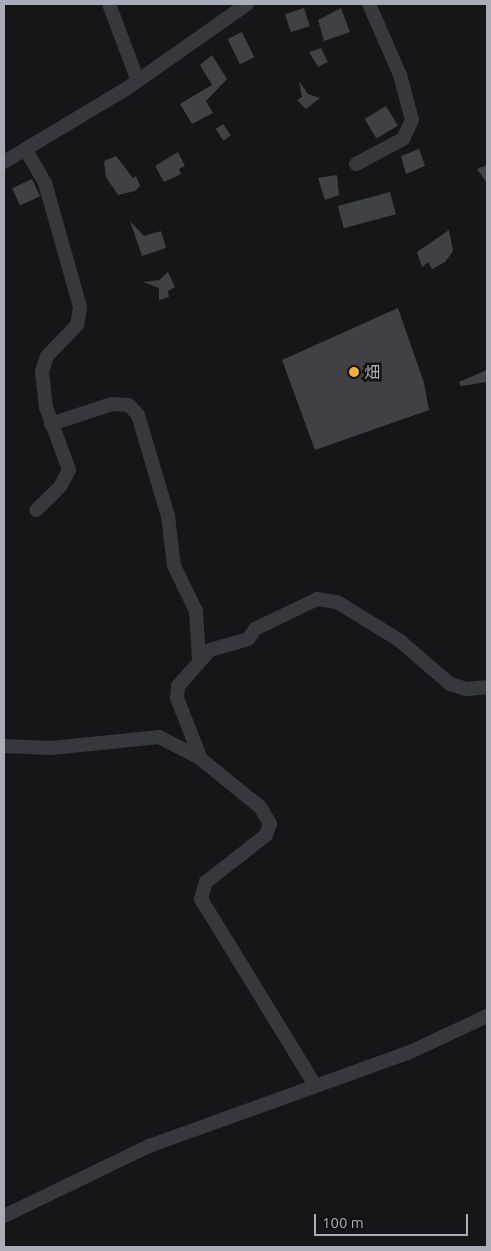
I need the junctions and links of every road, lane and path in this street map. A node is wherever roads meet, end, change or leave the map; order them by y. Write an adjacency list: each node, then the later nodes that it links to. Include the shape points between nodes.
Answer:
1 (109, 4): 4 (street)
2 (247, 4): 4 (street)
3 (369, 4): 7 (street, via 400,75 412,120 403,138)
4 (138, 80): 5 (street)
5 (26, 150): 6 (street); 8 (street, via 45,184 80,307 77,325 47,356 42,371)
6 (4, 162)
7 (356, 164)
8 (51, 424): 9 (street, via 69,470 60,488); 10 (street, via 112,404 129,405 138,415 168,516 174,566 196,612)
9 (36, 510)
10 (199, 660): 11 (street, via 217,647 248,638 255,629 299,606 328,599 399,640 450,684 466,689); 13 (street, via 176,690)
11 (487, 687)
12 (4, 746): 13 (street, via 51,748 159,737)
13 (201, 759): 15 (street, via 260,807 270,824 266,835 206,882 201,899)
14 (487, 1016): 15 (street, via 408,1053)
15 (315, 1085): 16 (street, via 150,1146)
16 (4, 1216)

